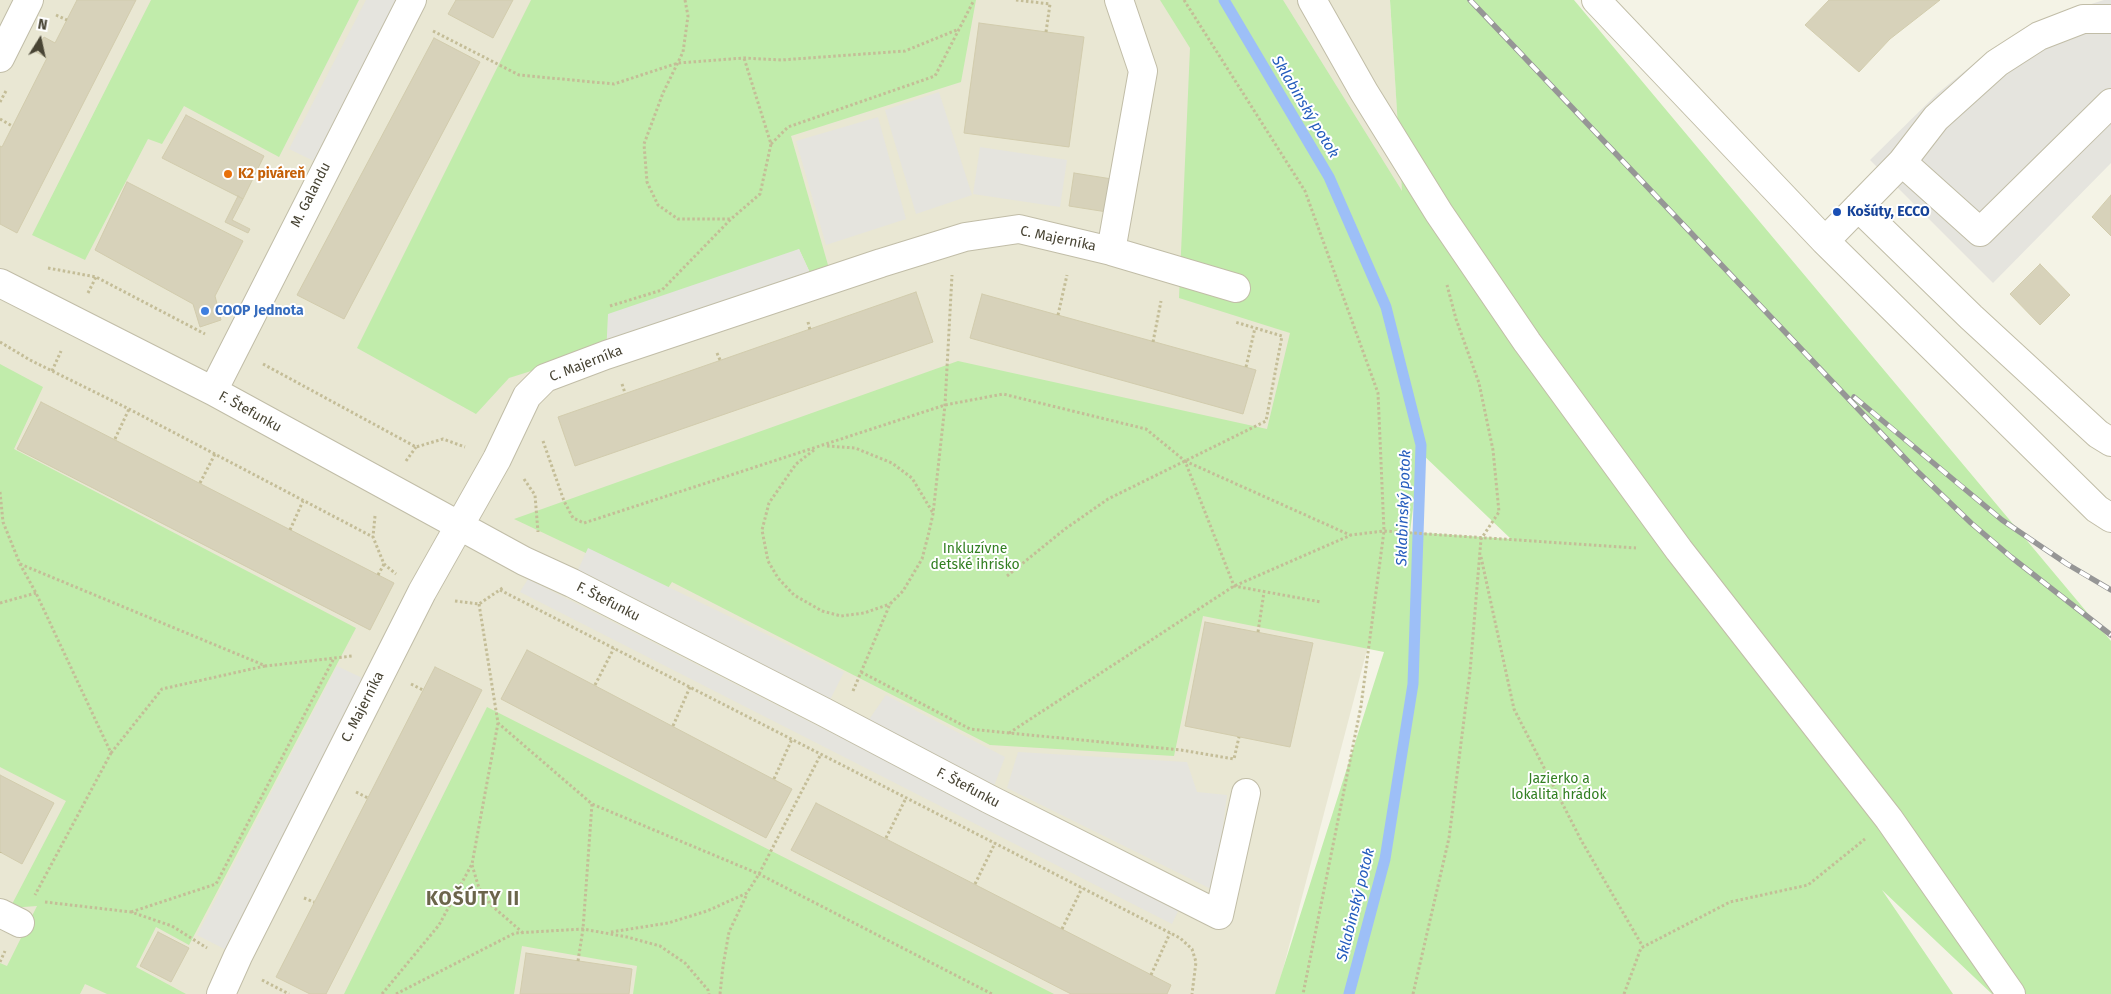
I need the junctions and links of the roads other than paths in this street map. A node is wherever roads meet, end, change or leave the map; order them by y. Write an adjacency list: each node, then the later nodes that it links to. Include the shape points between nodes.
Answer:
1 (30, 0): 7 (street)
2 (412, 0): 15 (street, M. Galandu)
3 (1119, 0): 12 (street, via 1143,71)
4 (1312, 0): 21 (street, via 1439,213 1527,342 1679,550 1889,819)
5 (1596, 0): 11 (street)
6 (2111, 19): 9 (street, via 2083,19 2039,36 1997,63 1936,118)
7 (0, 58)
8 (2111, 103): 9 (street, via 1980,232)
9 (1902, 162): 10 (street)
10 (1858, 207): 11 (street); 16 (street, via 1971,317 2098,434)
11 (1824, 241): 17 (street, via 2097,509)
12 (1111, 250): 14 (street, C. Majerníka); 18 (street, C. Majerníka, via 1019,230 965,236 606,355 546,378 527,396)
13 (0, 284): 15 (street, F. Štefunku)
14 (1236, 288)
15 (213, 391): 18 (street, F. Štefunku)
16 (2111, 442)
17 (2111, 518)
18 (460, 526): 19 (street, F. Štefunku, via 1219,915); 20 (street, C. Majerníka, via 422,592)
19 (1246, 793)
20 (221, 994)
21 (2011, 994)

